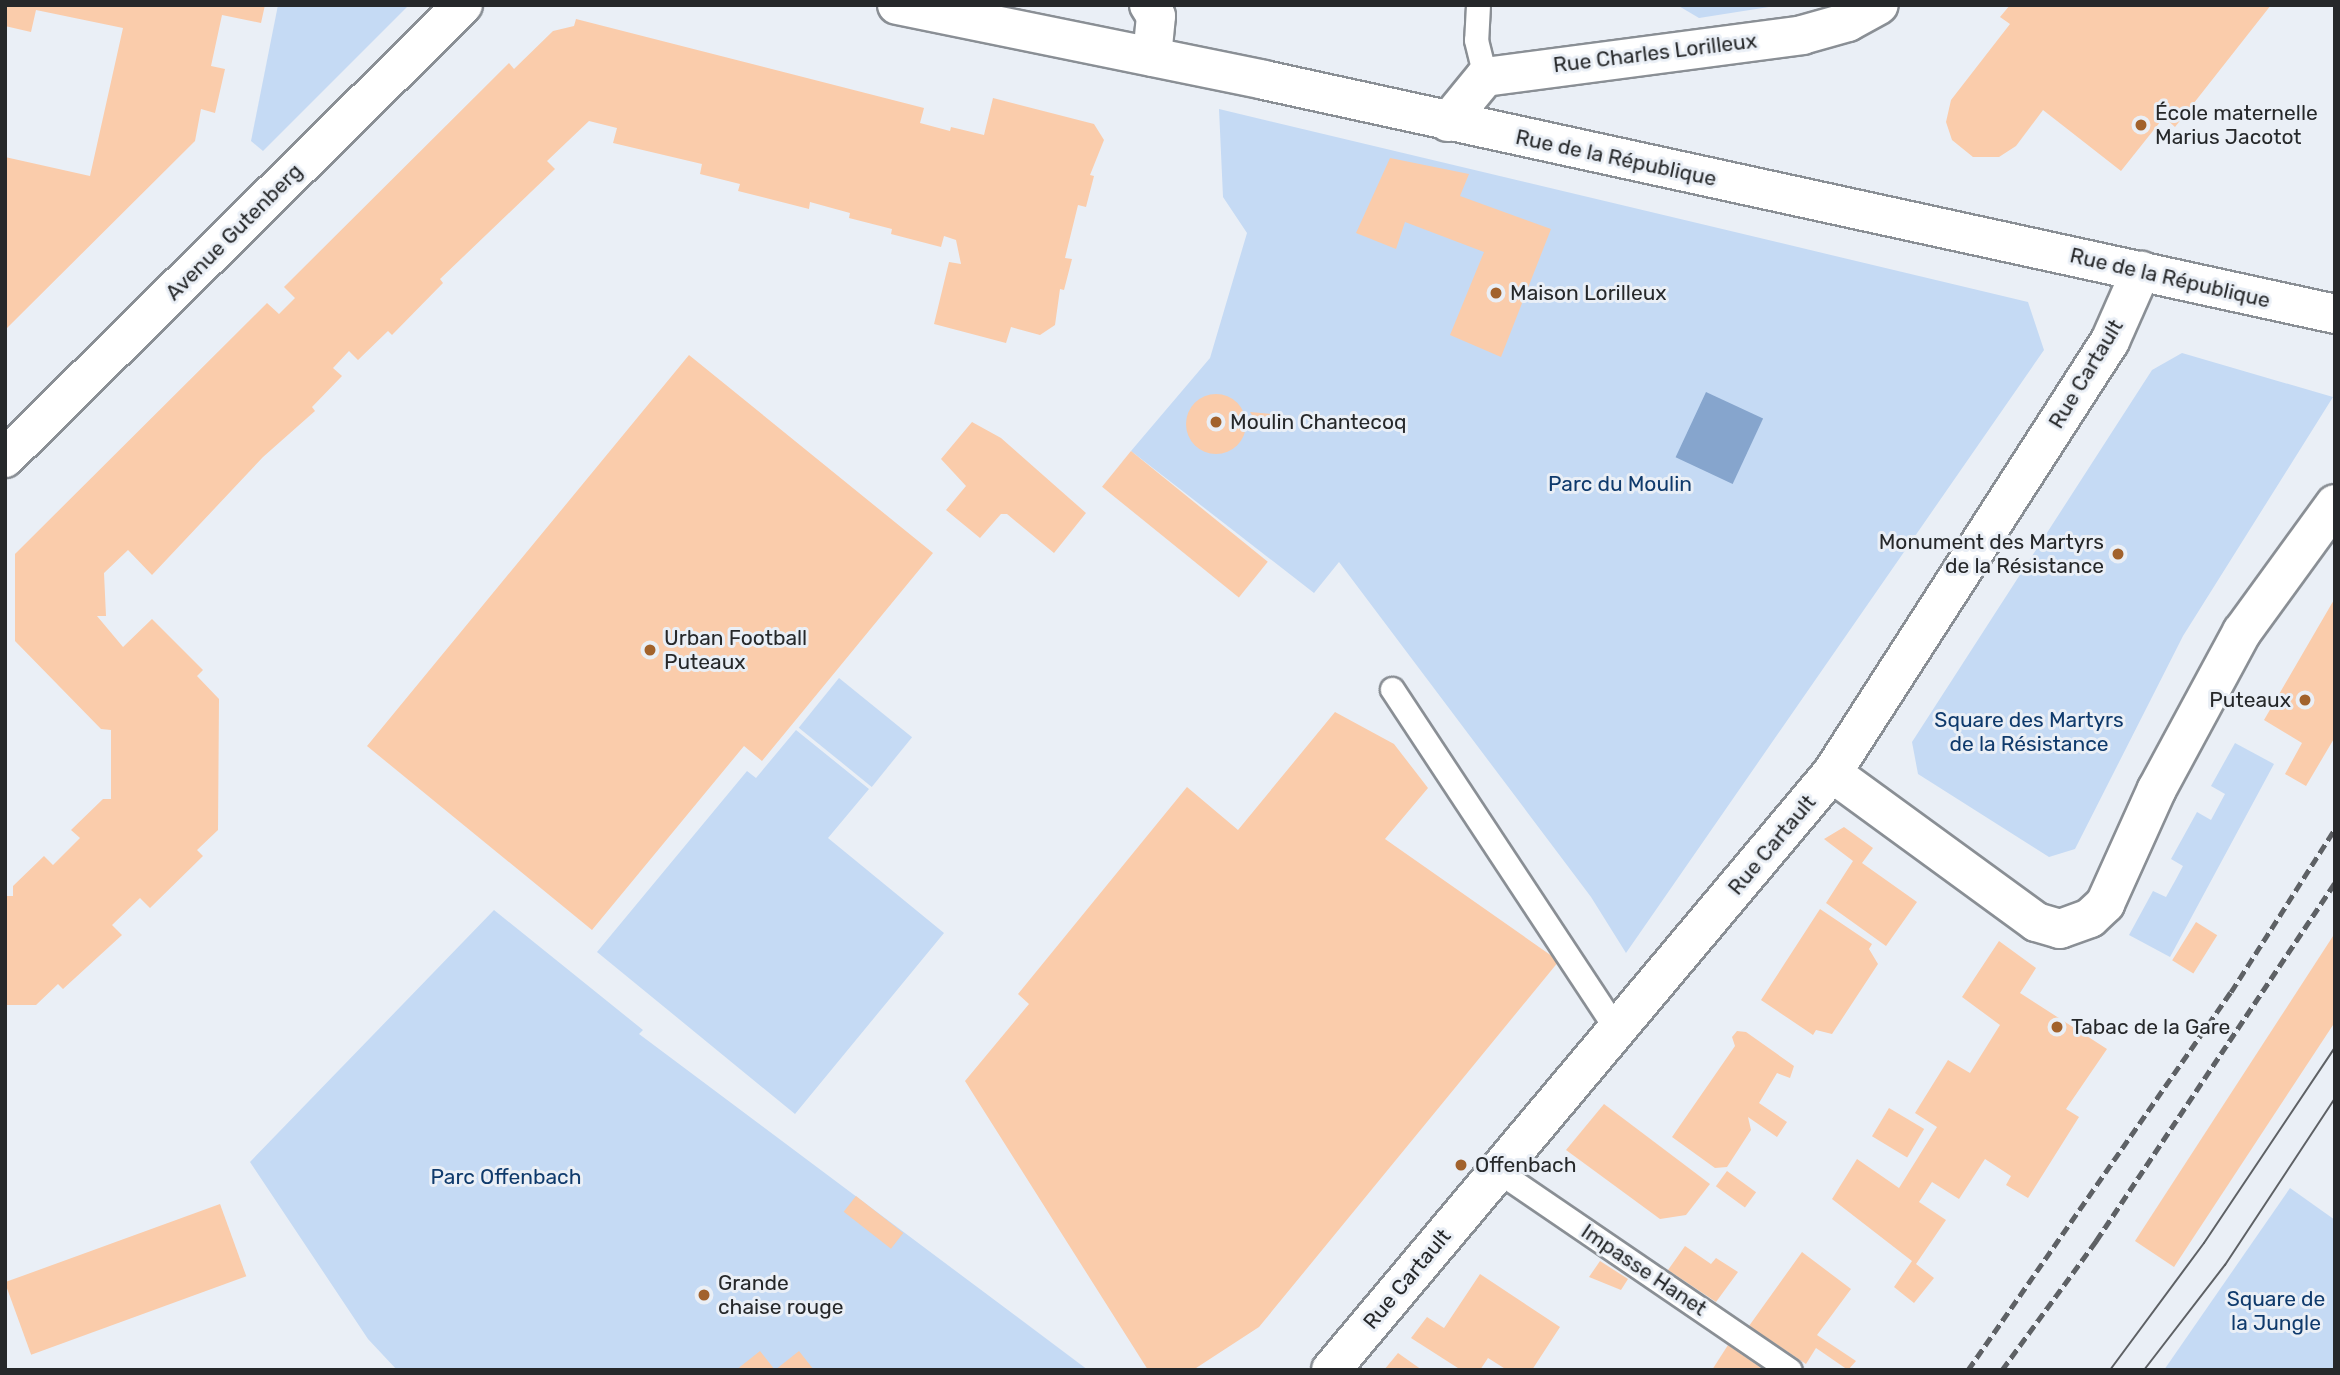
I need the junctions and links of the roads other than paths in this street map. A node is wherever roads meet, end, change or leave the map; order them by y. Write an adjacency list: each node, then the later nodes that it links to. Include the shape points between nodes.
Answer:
1 (463, 5): 11 (street, Avenue Gutenberg)
2 (897, 5): 6 (street, Rue de la République)
3 (1149, 5): 6 (street, via 1156,16)
4 (1478, 5): 7 (lane, via 1476,40)
5 (1879, 5): 7 (street, Rue Charles Lorilleux, via 1848,22 1802,34)
6 (1152, 57): 8 (street, Rue de la République)
7 (1485, 77): 8 (street)
8 (1448, 122): 9 (street, Rue de la République)
9 (2141, 271): 10 (street, Rue de la République, via 2192,286); 14 (street, Rue Cartault, via 2110,341)
10 (2335, 314)
11 (5, 458)
12 (2335, 504): 14 (street, via 2242,632 2157,789 2105,904 2090,918 2060,929 2036,922)
13 (1392, 689): 15 (lane)
14 (1832, 773): 15 (street, Rue Cartault)
15 (1616, 1029): 16 (street, Rue Cartault)
16 (1498, 1171): 17 (street, Rue Cartault); 18 (lane, Impasse Hanet)
17 (1331, 1370)
18 (1790, 1370)

